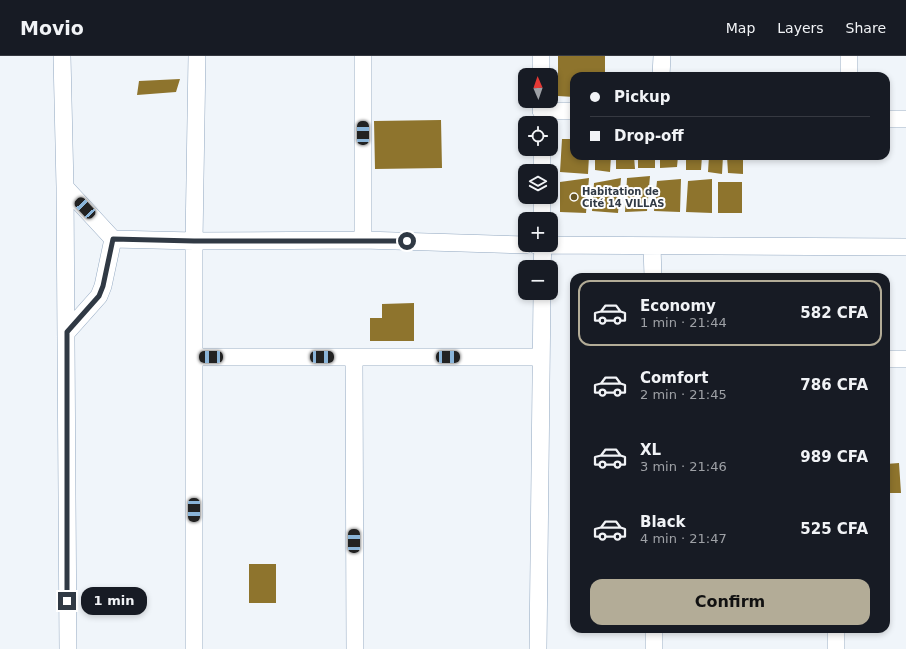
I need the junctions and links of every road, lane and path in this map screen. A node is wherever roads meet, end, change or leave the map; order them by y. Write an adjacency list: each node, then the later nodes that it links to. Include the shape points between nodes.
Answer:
1 (62, 56): 14 (street)
2 (196, 56): 17 (street)
3 (363, 56): 16 (street)
4 (541, 56): 7 (street)
5 (662, 56): 8 (street)
6 (849, 56): 9 (street)
7 (541, 68)
8 (661, 72)
9 (849, 72)
10 (570, 111): 11 (street)
11 (541, 112)
12 (890, 119): 13 (street)
13 (906, 119)
14 (65, 187): 15 (street); 24 (street)
15 (113, 239): 17 (street); 24 (street, via 99,296)
16 (363, 240): 17 (street); 18 (street)
17 (194, 241): 25 (street)
18 (518, 245)
19 (558, 245): 20 (street)
20 (652, 246): 21 (street); 22 (street)
21 (906, 247)
22 (653, 273)
23 (542, 300): 27 (street)
24 (67, 332): 32 (street)
25 (195, 357): 26 (street); 33 (street)
26 (354, 357): 27 (street); 34 (street)
27 (542, 357): 35 (street)
28 (890, 359): 29 (street)
29 (906, 359)
30 (654, 633): 36 (street)
31 (836, 633): 37 (street)
32 (68, 649)
33 (194, 649)
34 (355, 649)
35 (538, 649)
36 (654, 649)
37 (836, 649)

